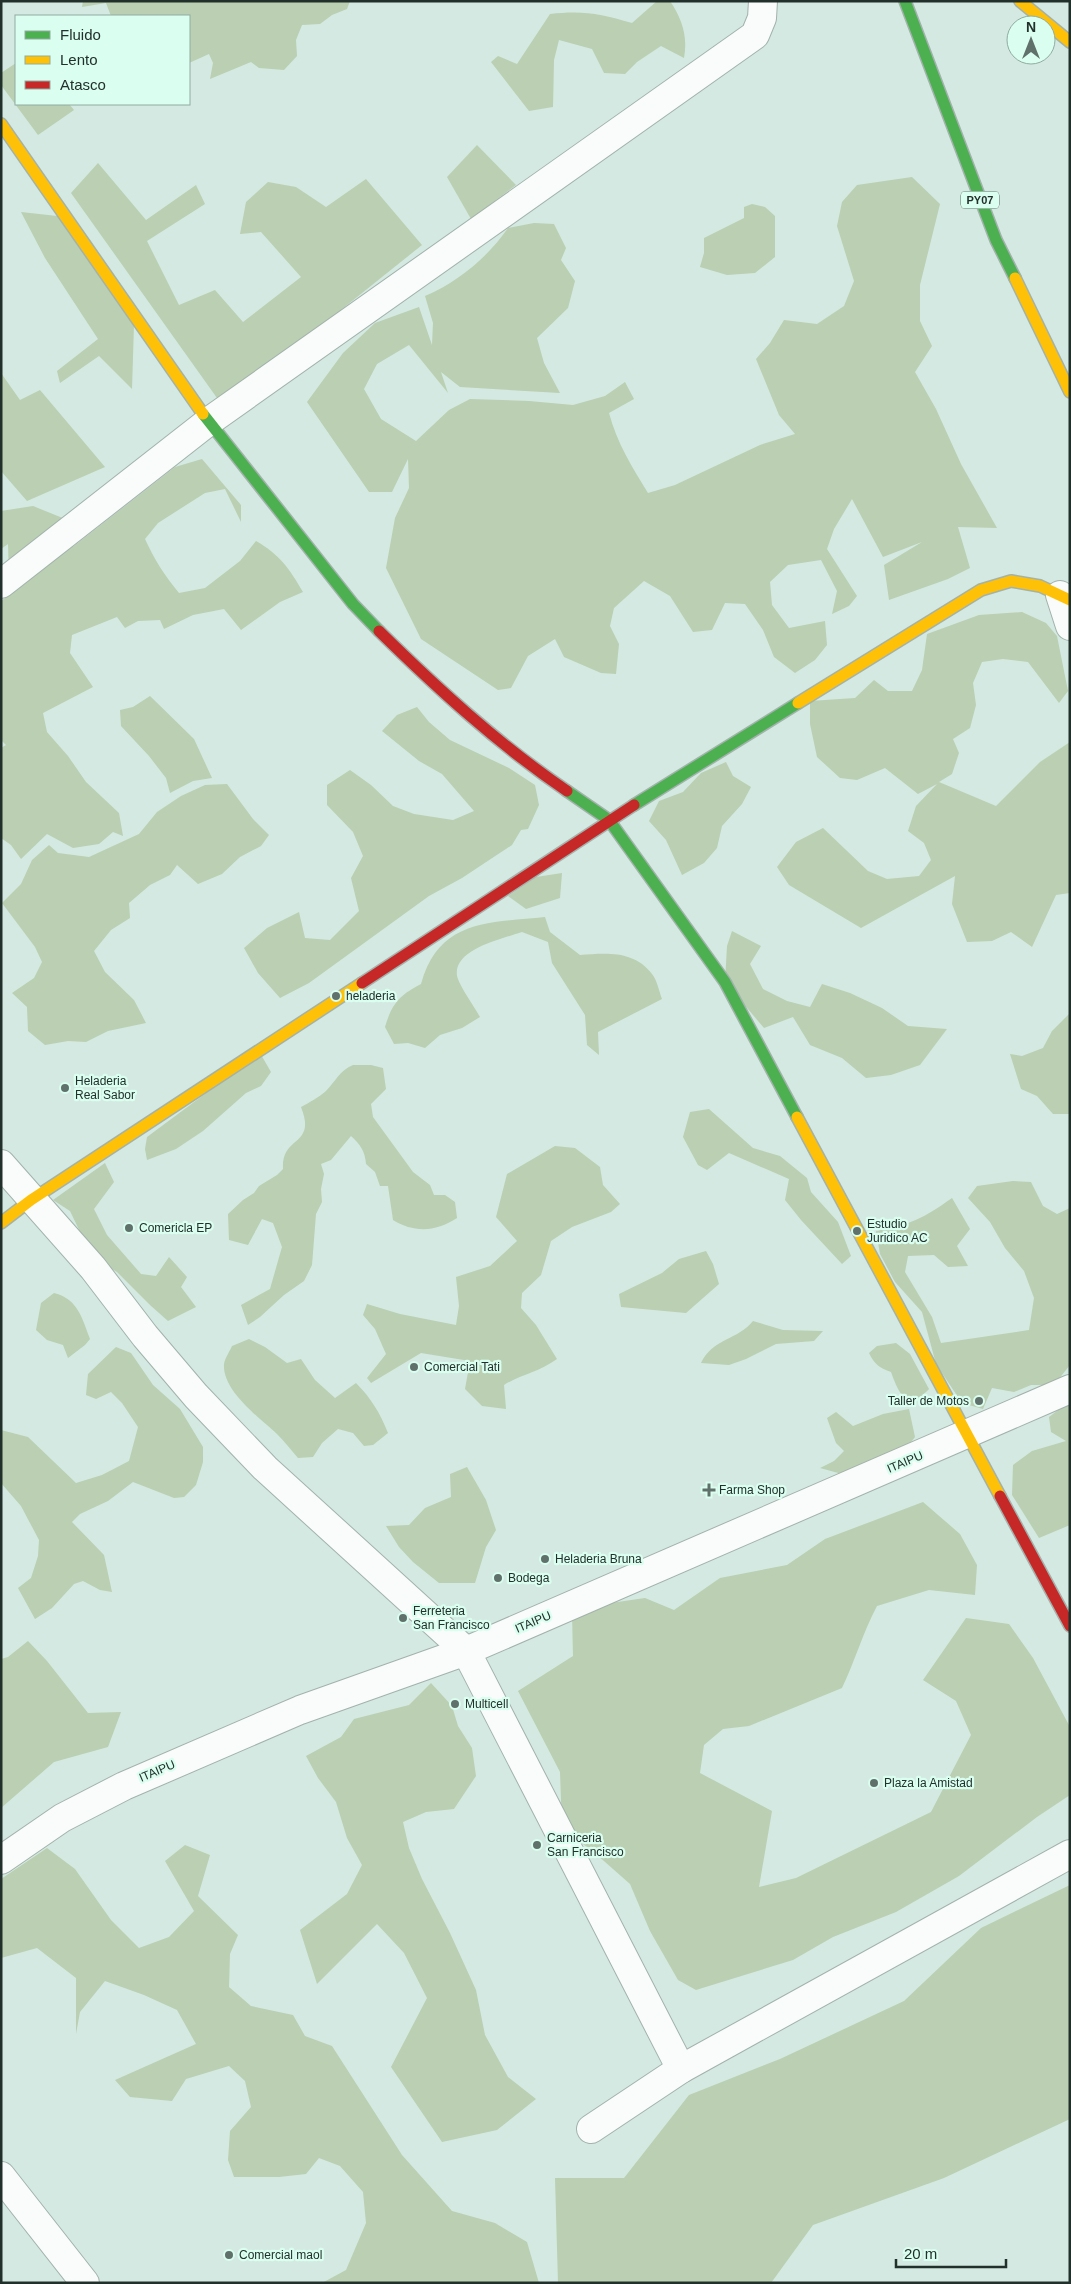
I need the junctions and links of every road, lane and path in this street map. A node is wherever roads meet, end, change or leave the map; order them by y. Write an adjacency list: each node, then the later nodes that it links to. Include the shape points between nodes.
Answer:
1 (763, 1): 7 (street, via 762,18 755,35)
2 (905, 1): 6 (main road, PY07, via 932,79 996,240)
3 (1020, 1): 4 (main road)
4 (1070, 42)
5 (1, 124): 7 (main road)
6 (1070, 392)
7 (208, 422): 8 (street); 11 (main road, via 372,625 488,733)
8 (1, 584)
9 (1065, 598): 10 (street); 11 (main road, via 1040,586 1011,581 981,590)
10 (1070, 626)
11 (609, 820): 13 (main road); 16 (main road, via 725,982)
12 (1, 1164): 13 (street)
13 (31, 1200): 14 (main road); 18 (street, via 93,1268 196,1396 237,1439)
14 (1, 1223)
15 (1070, 1389): 16 (street, ITAIPU)
16 (966, 1436): 17 (main road); 18 (street, ITAIPU)
17 (1070, 1626)
18 (466, 1651): 20 (street, ITAIPU, via 300,1710 124,1786 62,1818); 21 (street)
19 (1070, 1854): 21 (street)
20 (1, 1860)
21 (681, 2069): 22 (street)
22 (592, 2129)
23 (1, 2176): 24 (street)
24 (86, 2283)

